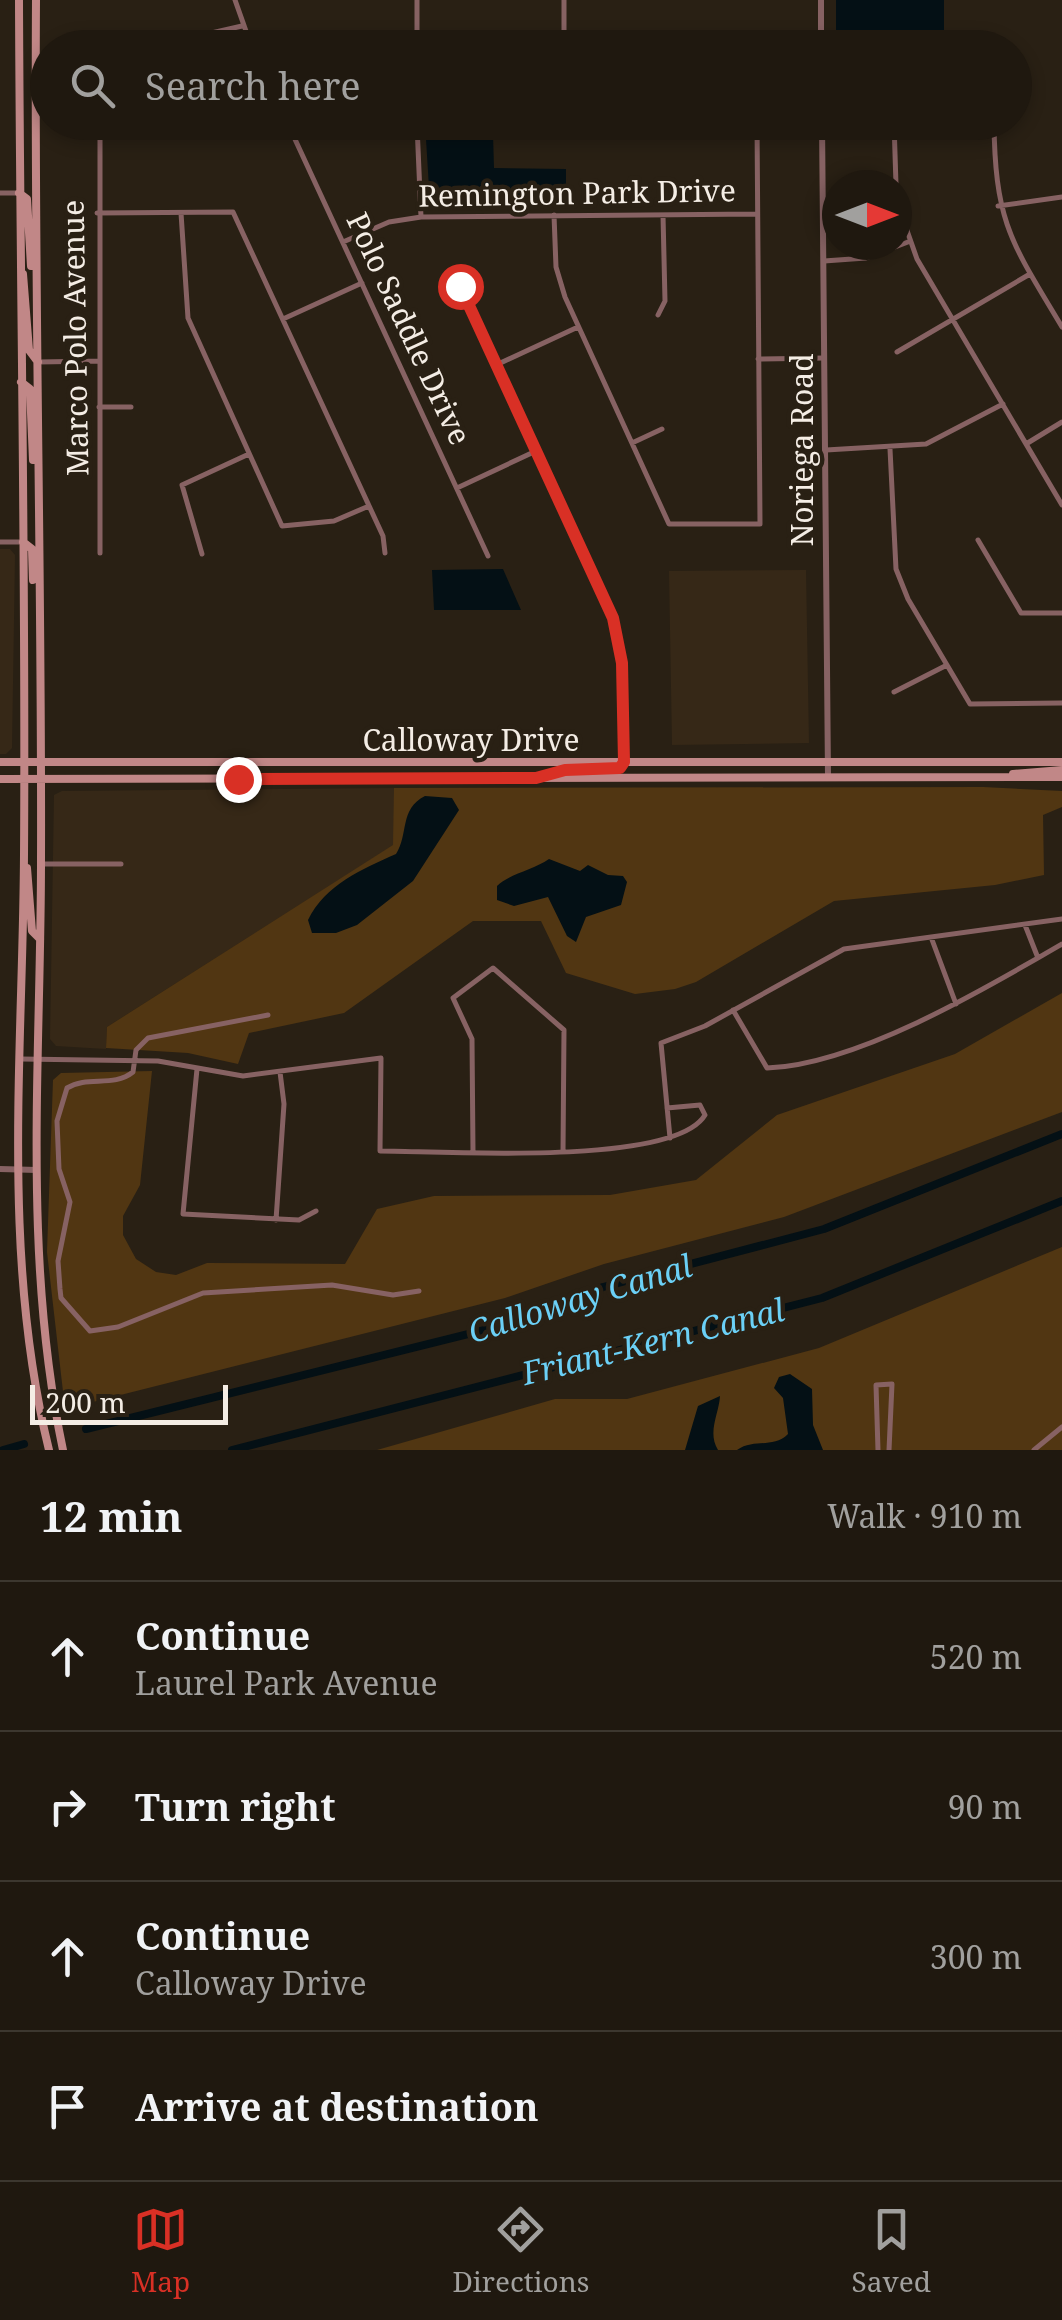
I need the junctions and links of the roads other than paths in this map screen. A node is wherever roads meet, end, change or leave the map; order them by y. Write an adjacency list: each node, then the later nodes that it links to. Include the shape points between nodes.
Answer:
1 (18, 0): 24 (main road)
2 (36, 0): 8 (main road)
3 (234, 0): 7 (street)
4 (417, 0): 11 (street)
5 (564, 0): 12 (street)
6 (821, 0): 13 (street)
7 (242, 26): 9 (street); 10 (street)
8 (36, 30)
9 (225, 30)
10 (244, 30)
11 (417, 30)
12 (564, 30)
13 (822, 30)
14 (36, 140): 39 (main road)
15 (99, 140): 28 (street, Marco Polo Avenue)
16 (295, 140): 33 (street, Polo Saddle Drive)
17 (418, 140): 32 (street)
18 (757, 140): 30 (street)
19 (822, 140): 36 (street, Noriega Road)
20 (895, 140): 22 (street)
21 (995, 140): 26 (street)
22 (896, 170)
23 (0, 193): 24 (street)
24 (19, 193): 37 (main road); 39 (main road, via 28,199)
25 (1062, 197): 26 (street)
26 (998, 206): 38 (street)
27 (182, 212): 28 (street); 44 (street, via 234,212); 65 (street, via 188,318)
28 (97, 213): 52 (street, Marco Polo Avenue)
29 (664, 214): 30 (street, Remington Park Drive); 31 (street, Remington Park Drive); 42 (street, via 665,301)
30 (757, 214): 50 (street)
31 (554, 216): 32 (street, Remington Park Drive); 46 (street, via 556,267)
32 (421, 217): 33 (street, Remington Park Drive, via 389,222)
33 (343, 242): 40 (street, Polo Saddle Drive)
34 (912, 249): 45 (street)
35 (838, 260): 36 (street)
36 (824, 261): 49 (street, Noriega Road)
37 (20, 265): 51 (main road, via 28,291 29,350); 54 (main road)
38 (1030, 274): 43 (street); 45 (street)
39 (35, 280): 51 (main road)
40 (362, 282): 44 (street); 67 (street, Polo Saddle Drive)
41 (460, 286): 53 (street)
42 (658, 315)
43 (1059, 316): 47 (street)
44 (283, 319): 69 (street)
45 (952, 320): 48 (street); 55 (street)
46 (578, 327): 53 (street); 60 (street)
47 (1062, 327)
48 (897, 352)
49 (824, 358): 50 (street); 62 (street, Noriega Road)
50 (758, 359): 60 (street, via 760,524 669,524)
51 (38, 362): 52 (street); 66 (main road)
52 (98, 362): 56 (street, Marco Polo Avenue)
53 (496, 364): 64 (street)
54 (21, 382): 66 (main road, via 30,389); 72 (main road)
55 (1003, 404): 61 (street); 63 (street, via 941,439)
56 (99, 407): 57 (street); 73 (street, Marco Polo Avenue)
57 (131, 407)
58 (1062, 422): 61 (street)
59 (662, 429): 60 (street)
60 (632, 443)
61 (1026, 444): 68 (street)
62 (825, 450): 63 (street); 82 (street, Noriega Road)
63 (890, 450): 79 (street, via 896,569)
64 (536, 451): 67 (street); 85 (street, via 617,632)
65 (249, 454): 69 (street, via 282,526 334,521); 74 (street, via 182,484)
66 (37, 474): 78 (main road)
67 (457, 488): 76 (street, Polo Saddle Drive)
68 (1062, 505)
69 (369, 506): 75 (street)
70 (978, 540): 77 (street, via 1021,613)
71 (0, 542): 72 (street)
72 (22, 542): 78 (main road, via 32,548); 84 (main road)
73 (100, 553)
74 (202, 554)
75 (385, 554)
76 (488, 556)
77 (1062, 613)
78 (38, 629): 86 (main road)
79 (947, 665): 80 (street); 81 (street, via 970,704)
80 (894, 692)
81 (1062, 703)
82 (828, 761): 85 (main road, Calloway Drive); 87 (main road, Calloway Drive); 88 (street, Noriega Road)
83 (0, 762): 84 (main road, Calloway Drive)
84 (24, 762): 86 (main road, Calloway Drive); 91 (main road)
85 (624, 762): 86 (main road, Calloway Drive); 89 (street, via 620,768)
86 (40, 763): 92 (main road)
87 (1062, 769): 88 (main road, Calloway Drive, via 1004,777)
88 (828, 777): 89 (main road, Calloway Drive)
89 (536, 778): 92 (main road, Calloway Drive)
90 (0, 779): 91 (main road, Calloway Drive)
91 (25, 779): 92 (main road, Calloway Drive); 93 (main road)
92 (41, 780): 94 (main road)
93 (24, 859): 99 (main road, via 32,931); 105 (main road)
94 (42, 864): 95 (street); 99 (main road)
95 (121, 864)
96 (1062, 919): 97 (street)
97 (1025, 924): 98 (street); 101 (street)
98 (931, 936): 102 (street); 103 (street, via 844,949)
99 (40, 939): 106 (main road)
100 (1062, 944): 101 (street)
101 (1038, 958): 102 (street)
102 (956, 1004): 103 (street, via 810,1061 766,1068)
103 (733, 1010): 110 (street, via 661,1043)
104 (268, 1016): 107 (street, via 148,1038)
105 (21, 1059): 106 (street); 115 (main road)
106 (38, 1060): 107 (street); 116 (main road)
107 (135, 1061): 108 (street); 119 (street, via 122,1080 72,1084 58,1114 59,1169 70,1202 58,1261 60,1289 85,1327 118,1327 203,1293 237,1289 332,1286 393,1295)
108 (197, 1069): 109 (street, via 243,1076); 118 (street, via 183,1214)
109 (280, 1072): 112 (street, via 381,1058 380,1151); 118 (street)
110 (667, 1108): 111 (street); 111 (street, via 696,1105 705,1111 701,1122)
111 (670, 1138): 113 (street)
112 (473, 1152): 113 (street); 113 (street, via 472,1038 453,998 493,968 564,1030)
113 (564, 1152)
114 (0, 1169): 115 (street)
115 (20, 1169): 116 (street); 123 (main road, via 24,1303)
116 (36, 1170): 124 (main road, via 40,1320)
117 (316, 1211): 118 (street, via 299,1220)
118 (276, 1220)
119 (419, 1290)
120 (1062, 1427): 125 (street)
121 (879, 1446): 122 (street); 122 (street, via 876,1385 892,1384)
122 (890, 1447)
123 (49, 1450)
124 (63, 1450)
125 (1034, 1450)

